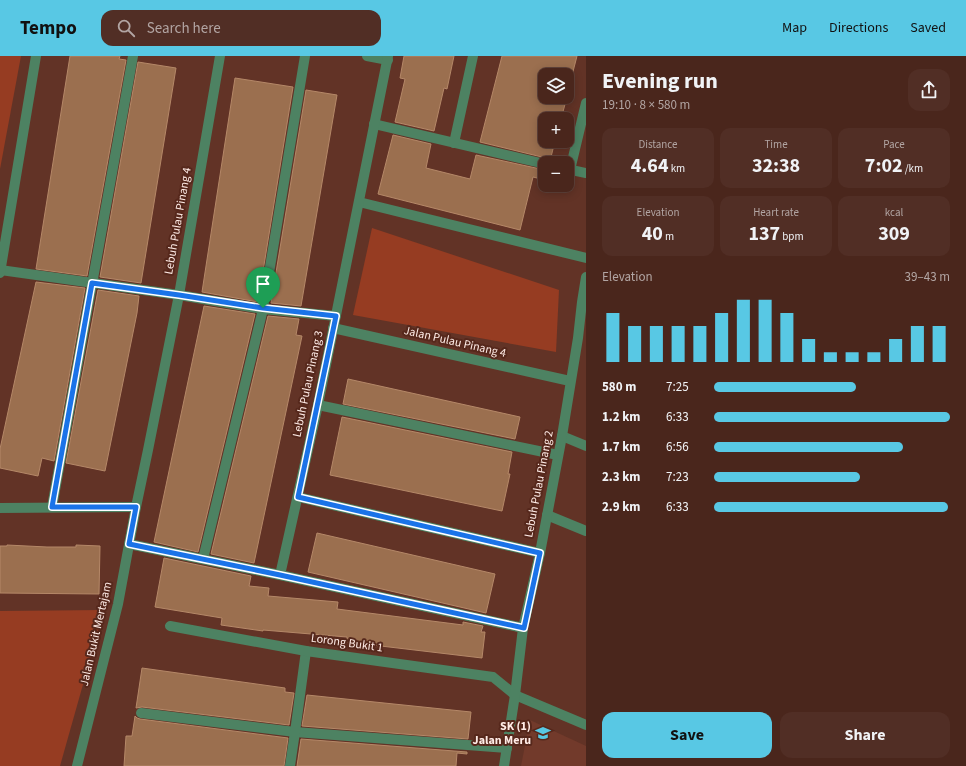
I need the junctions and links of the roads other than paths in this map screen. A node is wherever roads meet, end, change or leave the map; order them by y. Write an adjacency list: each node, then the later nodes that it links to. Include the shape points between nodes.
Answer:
1 (36, 56): 17 (street)
2 (133, 56): 19 (street)
3 (220, 56): 20 (street, Lebuh Pulau Pinang 4)
4 (305, 56): 22 (street)
5 (367, 56): 7 (street)
6 (473, 56): 10 (street)
7 (388, 58): 9 (street, Lebuh Pulau Pinang 3)
8 (586, 103): 11 (street)
9 (374, 124): 10 (street); 15 (street, Lebuh Pulau Pinang 3)
10 (454, 143): 12 (street)
11 (572, 156)
12 (538, 162)
13 (574, 170): 14 (street)
14 (586, 173)
15 (359, 202): 16 (street); 23 (street, Lebuh Pulau Pinang 3)
16 (586, 258)
17 (0, 272): 19 (street)
18 (586, 277): 21 (street, Lebuh Pulau Pinang 2)
19 (92, 283): 20 (street); 31 (street)
20 (179, 295): 22 (street); 32 (street, Lebuh Pulau Pinang 4)
21 (584, 302): 25 (street, Lebuh Pulau Pinang 2)
22 (263, 308): 23 (street); 38 (street)
23 (336, 316): 24 (street, Lebuh Pulau Pinang 3)
24 (333, 328): 25 (street, Jalan Pulau Pinang 4); 26 (street, Lebuh Pulau Pinang 3)
25 (570, 381): 27 (street, Lebuh Pulau Pinang 2)
26 (318, 404): 29 (street); 30 (street, Lebuh Pulau Pinang 3)
27 (562, 436): 28 (street); 29 (street, Lebuh Pulau Pinang 2)
28 (586, 446)
29 (558, 455): 34 (street, Lebuh Pulau Pinang 2)
30 (298, 497): 37 (street); 39 (street, Lebuh Pulau Pinang 3)
31 (52, 507): 32 (street); 33 (street)
32 (136, 507): 36 (street, Jalan Bukit Mertajam)
33 (0, 508)
34 (547, 515): 35 (street); 37 (street, Lebuh Pulau Pinang 2)
35 (586, 531)
36 (129, 544): 38 (street); 48 (street, Jalan Bukit Mertajam, via 118,604)
37 (540, 553): 41 (street, Lebuh Pulau Pinang 2)
38 (203, 559): 39 (street)
39 (280, 575): 41 (street)
40 (170, 626): 42 (street, Lorong Bukit 1)
41 (524, 628): 43 (street, Lebuh Pulau Pinang 2)
42 (306, 651): 43 (street, Lorong Bukit 1, via 493,677); 46 (street)
43 (515, 695): 45 (street, Lorong Bukit 1); 47 (street, Lebuh Pulau Pinang 2)
44 (141, 713): 46 (street)
45 (586, 725)
46 (295, 732): 47 (street); 49 (street)
47 (507, 748): 50 (street, Lebuh Pulau Pinang 2)
48 (77, 766)
49 (290, 766)
50 (504, 766)

